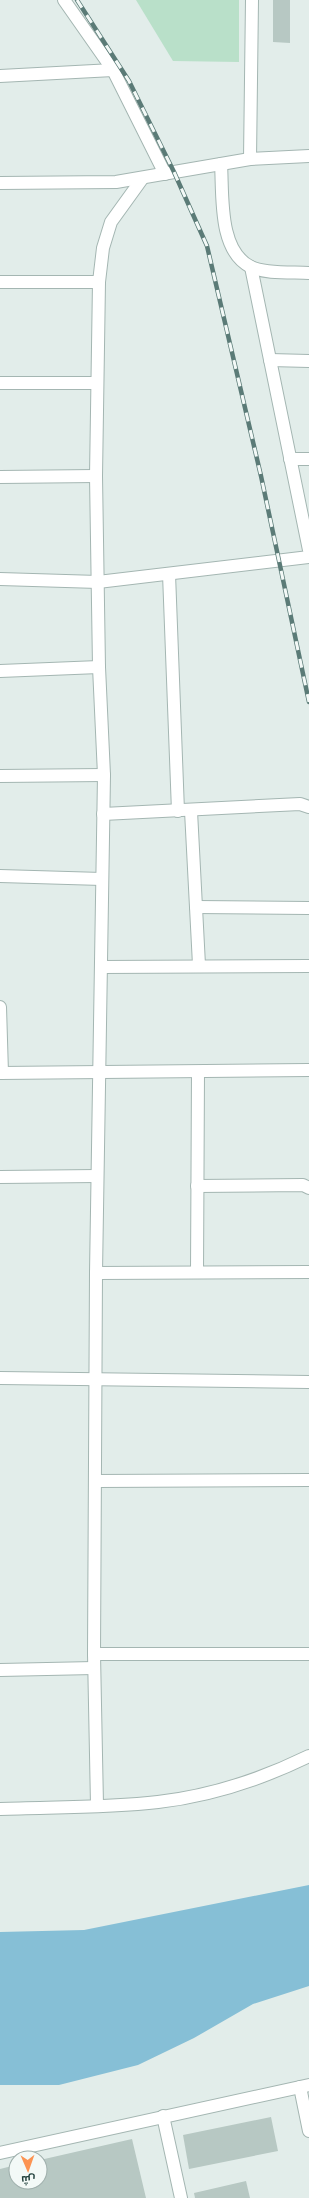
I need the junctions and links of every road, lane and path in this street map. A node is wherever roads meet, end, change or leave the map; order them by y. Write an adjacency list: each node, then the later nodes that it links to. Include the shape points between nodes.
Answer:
1 (64, 0): 3 (street)
2 (252, 0): 6 (street)
3 (113, 70): 4 (street); 8 (street)
4 (0, 76)
5 (309, 156): 6 (street)
6 (250, 159): 7 (street)
7 (221, 164): 8 (street); 11 (street, via 226,233 235,253)
8 (165, 174): 9 (street)
9 (142, 179): 10 (street, via 116,182); 14 (street, via 110,222 103,248)
10 (0, 183)
11 (251, 267): 12 (street); 15 (street)
12 (309, 273)
13 (0, 282): 14 (street)
14 (99, 282): 18 (street)
15 (270, 360): 16 (street); 19 (street)
16 (309, 361)
17 (0, 383): 18 (street)
18 (98, 383): 21 (street)
19 (290, 459): 20 (street); 23 (street)
20 (309, 459)
21 (96, 476): 22 (street); 27 (street)
22 (0, 477)
23 (309, 550)
24 (309, 556): 25 (street)
25 (169, 574): 27 (street); 33 (street)
26 (0, 578): 27 (street)
27 (98, 582): 28 (street)
28 (99, 667): 29 (street); 30 (street)
29 (0, 671)
30 (104, 775): 31 (street); 35 (street)
31 (0, 776)
32 (309, 807): 34 (street, via 300,804)
33 (178, 811): 34 (street); 35 (street)
34 (191, 811): 38 (street)
35 (103, 814): 37 (street)
36 (0, 876): 37 (street)
37 (102, 878): 42 (street)
38 (196, 907): 39 (street); 40 (street)
39 (309, 908)
40 (199, 965): 41 (street); 42 (street)
41 (309, 966)
42 (102, 967): 47 (street)
43 (0, 1007): 46 (street)
44 (309, 1070): 45 (street)
45 (198, 1072): 47 (street); 50 (street)
46 (1, 1073): 47 (street)
47 (98, 1073): 48 (street)
48 (97, 1176): 49 (street); 54 (street)
49 (0, 1177)
50 (197, 1186): 51 (street, via 302,1185); 52 (street)
51 (309, 1188)
52 (197, 1272): 53 (street); 54 (street)
53 (309, 1272)
54 (96, 1273): 56 (street)
55 (0, 1378): 56 (street)
56 (96, 1378): 57 (street); 59 (street)
57 (309, 1382)
58 (309, 1480): 59 (street)
59 (96, 1481): 60 (street)
60 (94, 1654): 61 (street); 62 (street)
61 (309, 1654)
62 (94, 1668): 63 (street); 65 (street)
63 (0, 1670)
64 (309, 1756): 65 (street, via 286,1768 207,1793 159,1802)
65 (98, 1805): 66 (street)
66 (0, 1809)
67 (304, 2086): 68 (street); 69 (street)
68 (163, 2116): 70 (street); 71 (street)
69 (309, 2131)
70 (0, 2153)
71 (181, 2198)

